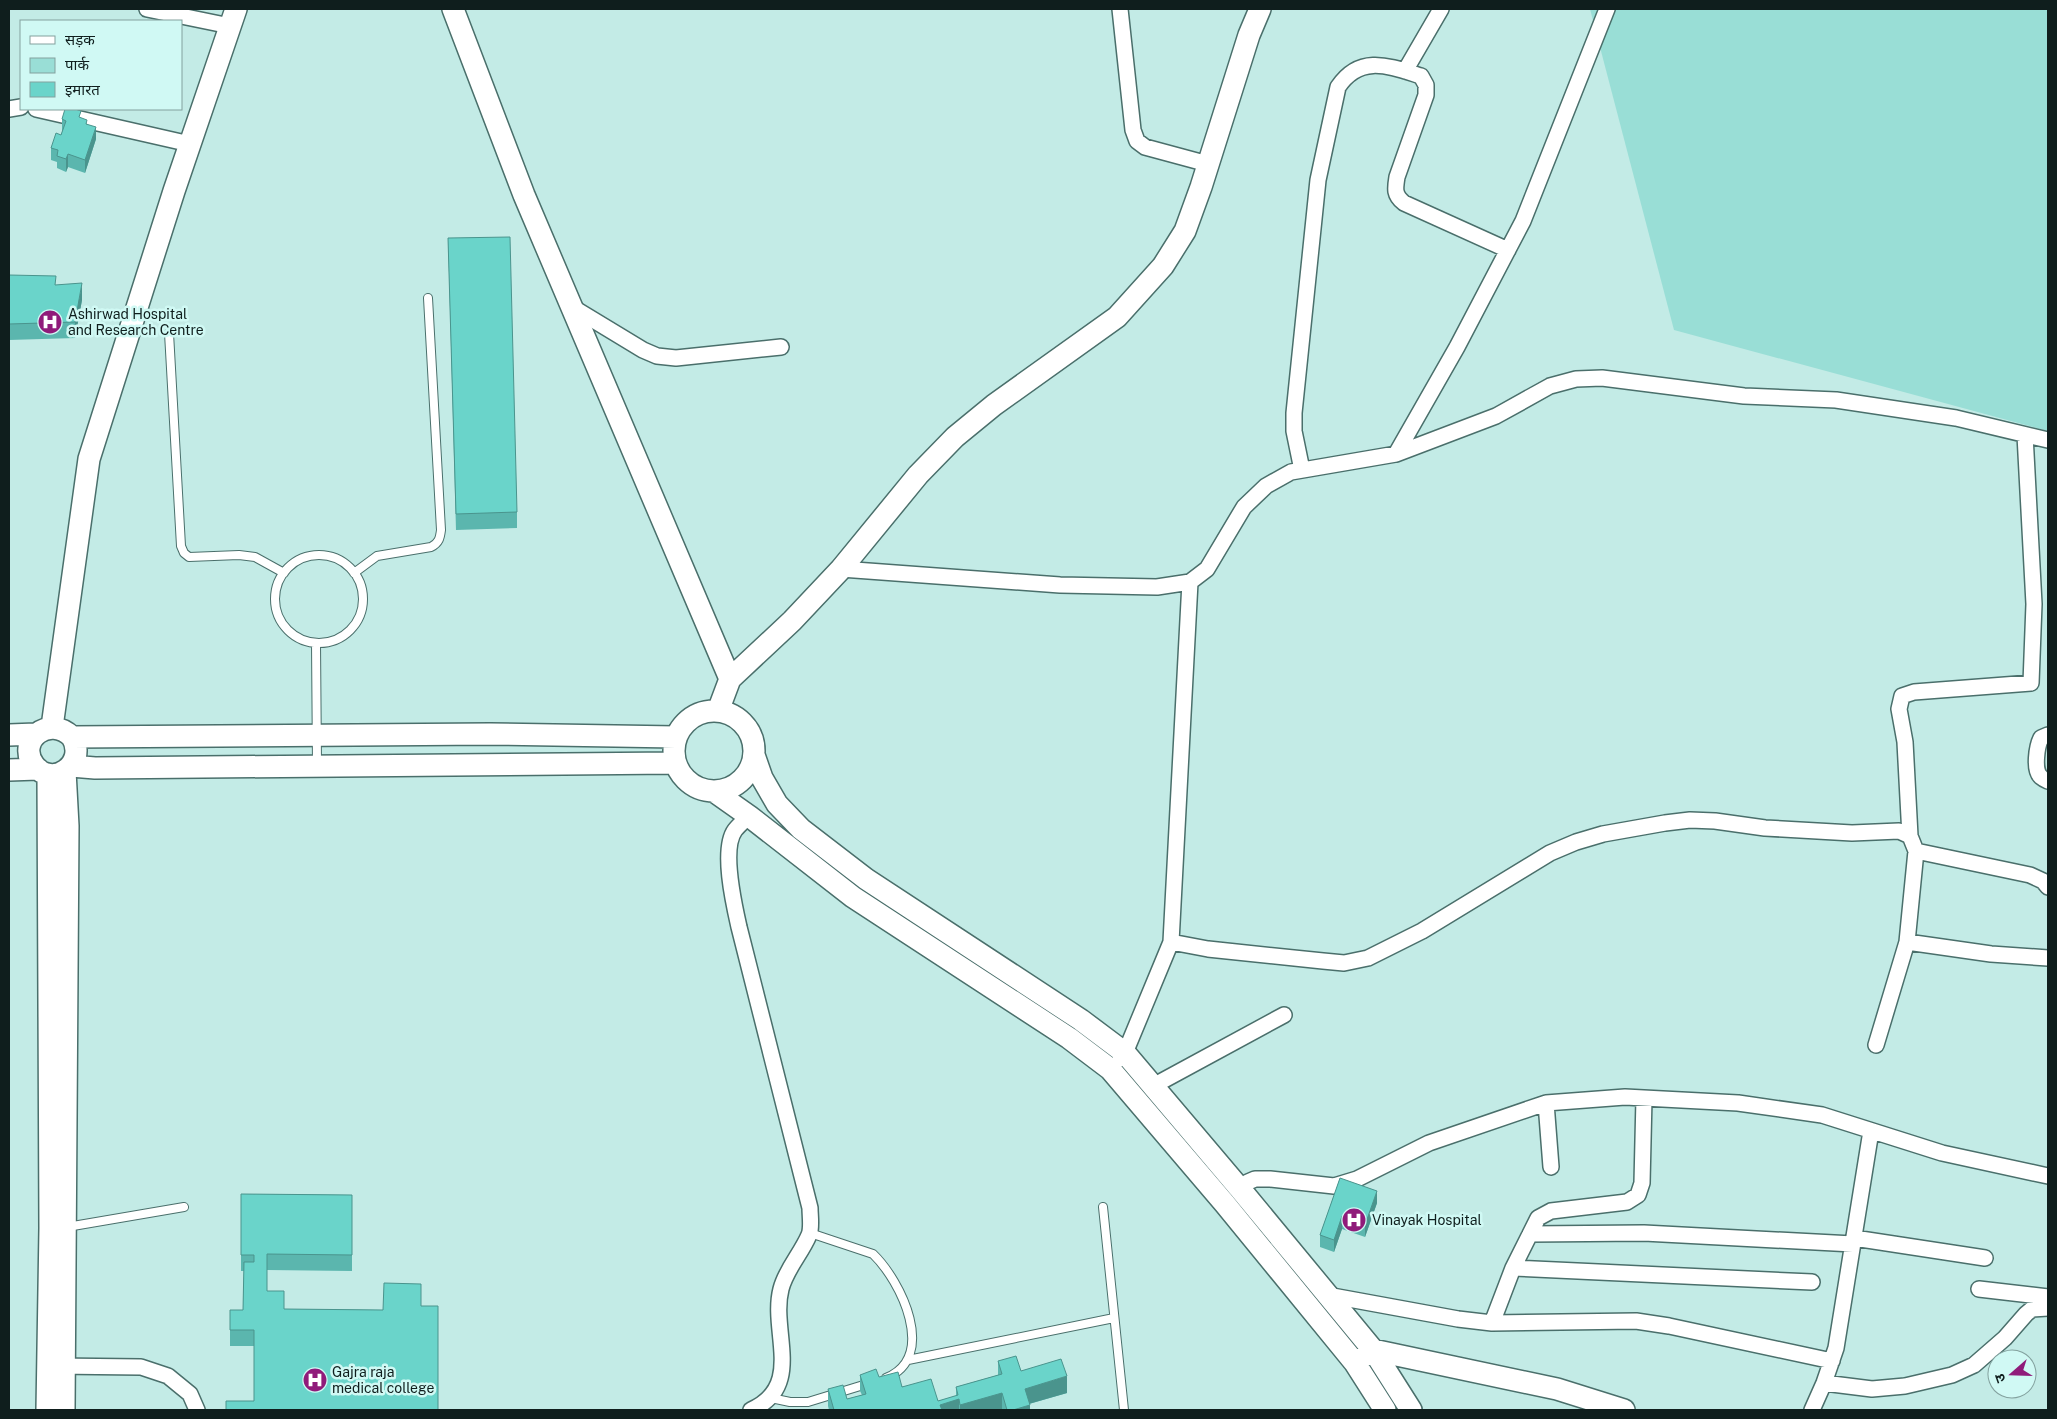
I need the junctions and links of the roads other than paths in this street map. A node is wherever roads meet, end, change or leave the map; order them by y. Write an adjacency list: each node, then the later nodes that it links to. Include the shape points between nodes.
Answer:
1 (147, 9): 7 (street)
2 (453, 9): 14 (main road, via 524,195)
3 (1120, 9): 11 (street, via 1133,130 1137,141 1145,147)
4 (1260, 9): 11 (main road)
5 (1441, 9): 8 (street)
6 (1601, 11): 12 (street, via 1523,220)
7 (233, 17): 10 (main road)
8 (1405, 71): 12 (street, via 1421,76 1426,85 1426,95 1397,176 1395,189 1398,198); 20 (street, via 1366,65 1345,76 1338,87 1318,180 1294,405 1294,431)
9 (40, 110): 10 (street)
10 (190, 144): 29 (main road, via 88,459)
11 (1208, 164): 21 (main road, via 1185,231 1163,266 1117,317 955,437 918,475)
12 (1508, 250): 19 (street)
13 (428, 298): 23 (lane, via 440,539 431,547 377,556)
14 (572, 307): 16 (street, via 657,356 676,358); 27 (main road)
15 (169, 333): 22 (lane, via 181,546 184,553 190,557 255,557)
16 (781, 347)
17 (2025, 435): 18 (street); 19 (street, via 1956,418 1836,400 1744,396 1602,378 1576,379 1550,386 1496,416); 25 (street)
18 (2048, 440)
19 (1396, 454): 20 (street)
20 (1302, 470): 24 (street, via 1291,472 1266,486 1244,507 1207,568)
21 (841, 569): 24 (street, via 1060,584 1158,587); 27 (main road, via 792,622)
22 (284, 573): 23 (lane, via 295,562 308,556 324,555 338,559); 26 (lane, via 275,598 277,611 292,633)
23 (354, 573): 26 (lane, via 363,595 362,610 356,624 345,635)
24 (1190, 582): 45 (street)
25 (2041, 603): 43 (street, via 2031,683 1914,692 1902,696 1899,709 1905,742)
26 (316, 643): 32 (lane)
27 (730, 679): 28 (main road)
28 (718, 711): 34 (main road, via 692,716); 35 (main road, via 746,725 753,740)
29 (44, 731): 30 (main road); 33 (main road, via 63,730); 39 (main road, via 30,746 31,759)
30 (9, 735)
31 (2048, 735): 40 (street, via 2038,744 2037,771)
32 (317, 736): 33 (main road); 34 (main road); 37 (lane)
33 (72, 737): 39 (main road, via 76,755)
34 (676, 737): 36 (main road)
35 (754, 755): 41 (main road, via 750,770 740,783); 50 (main road, via 762,778 777,804 801,829 866,879 1082,1020)
36 (675, 763): 37 (main road); 41 (main road, via 690,784)
37 (317, 766): 39 (main road)
38 (9, 770): 39 (main road)
39 (56, 770): 61 (main road, via 68,836); 78 (main road, via 50,1228)
40 (2048, 781)
41 (715, 792): 42 (main road)
42 (749, 816): 51 (main road, via 853,897 1069,1038); 62 (street, via 734,831 730,850 730,883 810,1208)
43 (1913, 844): 44 (street, via 2030,876 2043,881); 45 (street, via 1899,831 1765,828 1690,820 1665,823 1603,834 1550,853 1422,931 1368,958 1330,962); 46 (street)
44 (2048, 887)
45 (1171, 942): 50 (street)
46 (1907, 942): 47 (street); 49 (street)
47 (2048, 958)
48 (1284, 1015): 52 (street)
49 (1876, 1045)
50 (1125, 1053): 51 (street); 52 (main road)
51 (1110, 1069): 77 (main road)
52 (1153, 1086): 58 (main road)
53 (1644, 1098): 54 (street); 55 (street, via 1738,1103 1812,1114); 63 (street, via 1642,1183 1638,1195 1627,1202 1544,1213)
54 (1546, 1102): 56 (street); 58 (street, via 1429,1143 1357,1179 1334,1186 1270,1178 1255,1179)
55 (1871, 1131): 57 (street, via 1942,1153); 64 (street)
56 (1551, 1167)
57 (2048, 1176)
58 (1241, 1190): 69 (main road)
59 (184, 1207): 61 (lane)
60 (1103, 1207): 72 (lane)
61 (65, 1227): 78 (main road)
62 (810, 1233): 75 (lane, via 864,1250 879,1260 910,1318 913,1342); 80 (street, via 780,1291 783,1358 780,1381)
63 (1530, 1234): 64 (street, via 1644,1233); 66 (street)
64 (1853, 1241): 65 (street); 76 (street)
65 (1985, 1258)
66 (1513, 1268): 67 (street); 73 (street)
67 (1812, 1282)
68 (1979, 1289): 70 (street)
69 (1327, 1295): 73 (street); 74 (main road)
70 (2048, 1297)
71 (2048, 1308): 79 (street, via 2032,1309 1974,1365 1952,1376 1872,1389)
72 (1114, 1318): 75 (lane); 85 (lane)
73 (1492, 1323): 76 (street, via 1636,1322 1669,1326)
74 (1373, 1350): 77 (main road); 87 (main road); 88 (main road, via 1557,1389)
75 (908, 1360): 80 (lane, via 889,1377 808,1402)
76 (1832, 1361): 79 (street)
77 (1355, 1363): 86 (main road)
78 (56, 1366): 81 (main road); 82 (main road); 83 (street, via 141,1367 168,1376 190,1394)
79 (1824, 1384): 89 (street)
80 (771, 1398): 84 (street)
81 (47, 1410)
82 (64, 1410)
83 (197, 1410)
84 (751, 1410)
85 (1124, 1410)
86 (1385, 1410)
87 (1410, 1410)
88 (1624, 1410)
89 (1812, 1410)

